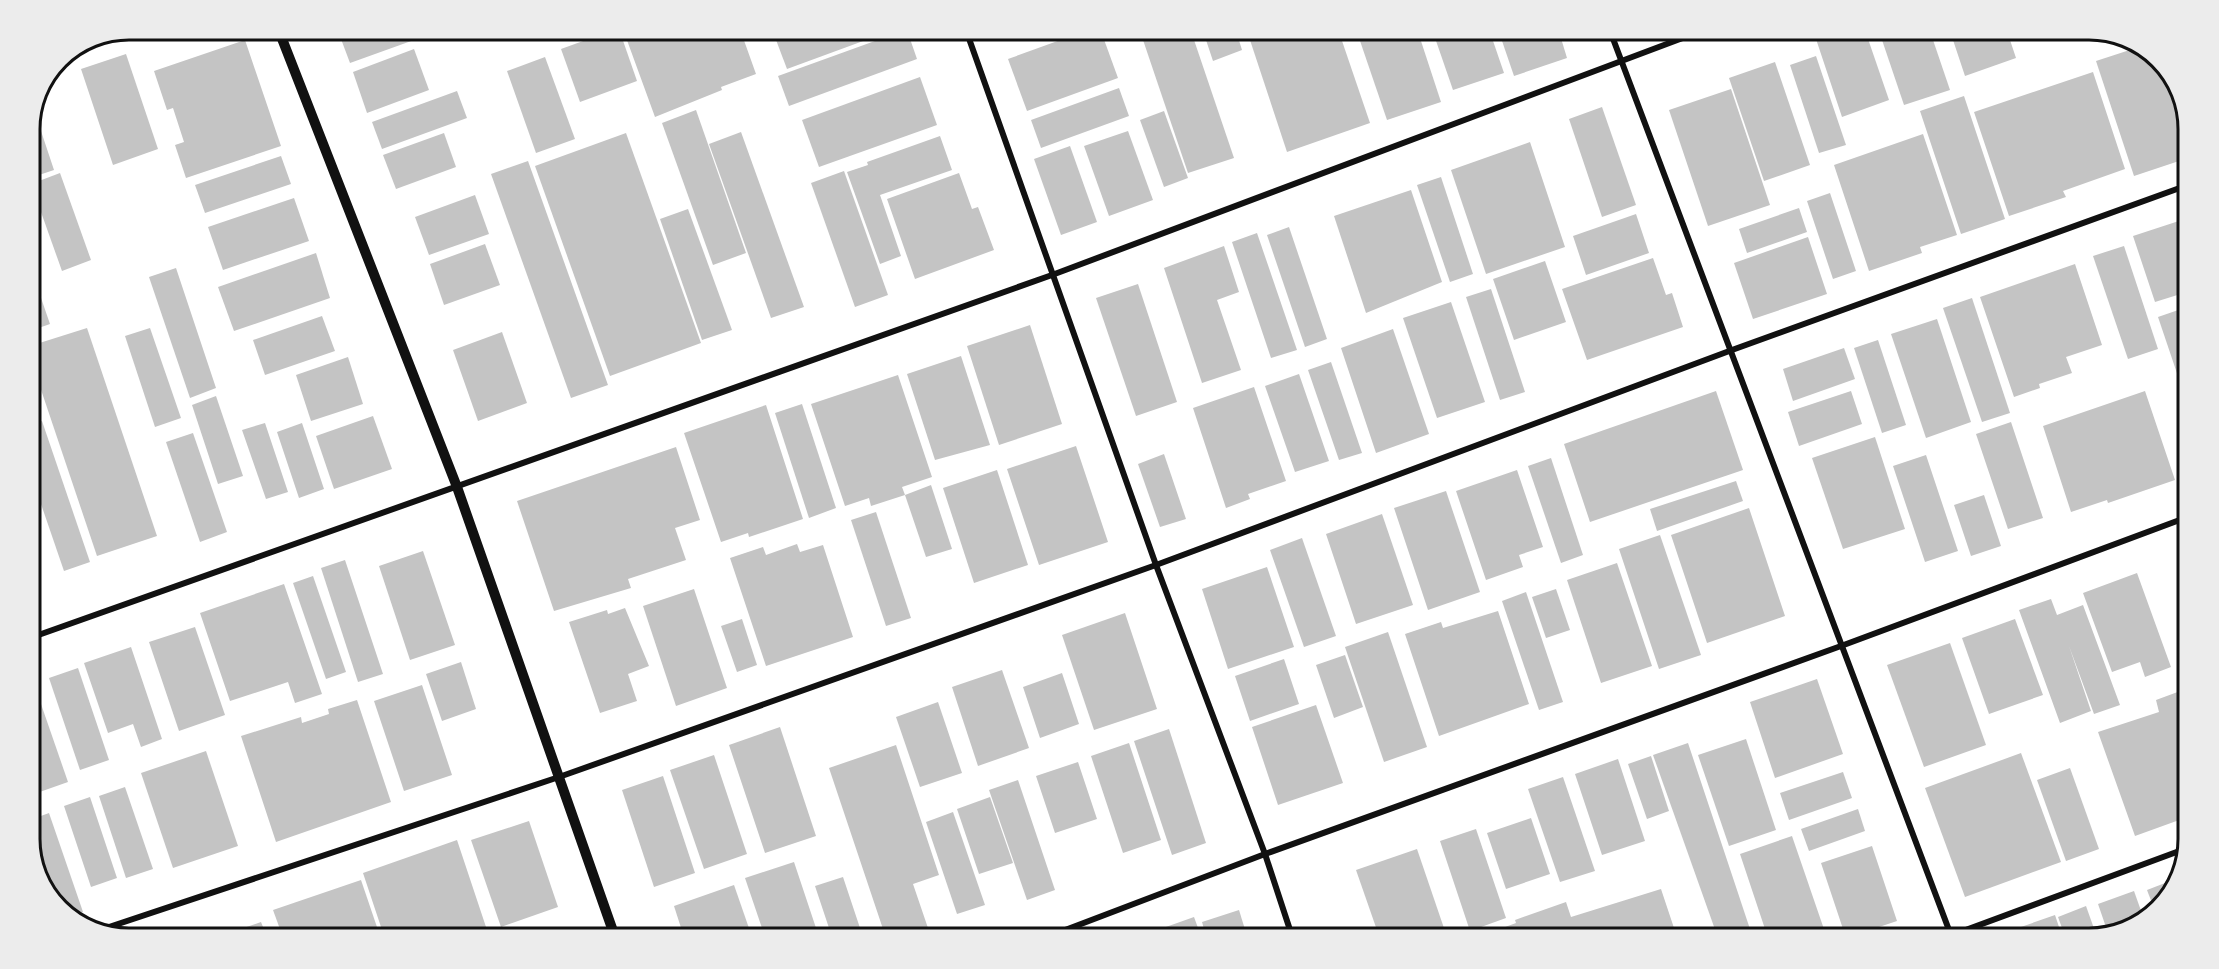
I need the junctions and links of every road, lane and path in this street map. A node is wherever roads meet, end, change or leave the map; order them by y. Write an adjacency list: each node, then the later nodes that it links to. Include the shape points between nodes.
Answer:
1 (283, 40): 9 (street)
2 (969, 40): 7 (street)
3 (1614, 40): 5 (street)
4 (1677, 40): 5 (street)
5 (1622, 61): 7 (street); 8 (street)
6 (2178, 189): 8 (street)
7 (1052, 275): 9 (street); 11 (street)
8 (1732, 350): 11 (street); 13 (street)
9 (457, 487): 12 (street); 14 (street)
10 (2178, 521): 13 (street)
11 (1156, 565): 14 (street); 16 (street)
12 (41, 634)
13 (1840, 646): 16 (street); 21 (street)
14 (559, 777): 17 (street); 18 (street)
15 (2177, 852): 22 (street)
16 (1265, 854): 19 (street); 20 (street)
17 (110, 927)
18 (612, 928)
19 (1070, 928)
20 (1289, 928)
21 (1945, 928)
22 (1975, 928)

